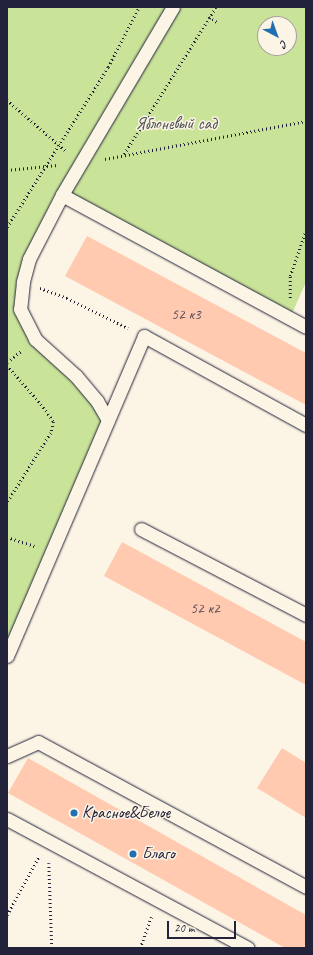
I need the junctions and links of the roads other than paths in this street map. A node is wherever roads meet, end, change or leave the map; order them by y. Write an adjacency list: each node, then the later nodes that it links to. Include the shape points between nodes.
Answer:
1 (173, 7): 2 (lane)
2 (62, 195): 3 (lane); 4 (lane, via 29,259 20,309 35,339 76,376 97,401)
3 (306, 327)
4 (108, 420): 5 (lane, via 144,336); 8 (lane)
5 (306, 425)
6 (141, 529): 7 (lane)
7 (306, 615)
8 (7, 656)
9 (7, 756): 11 (lane, via 38,742)
10 (7, 819): 12 (lane)
11 (306, 887)
12 (248, 948)

